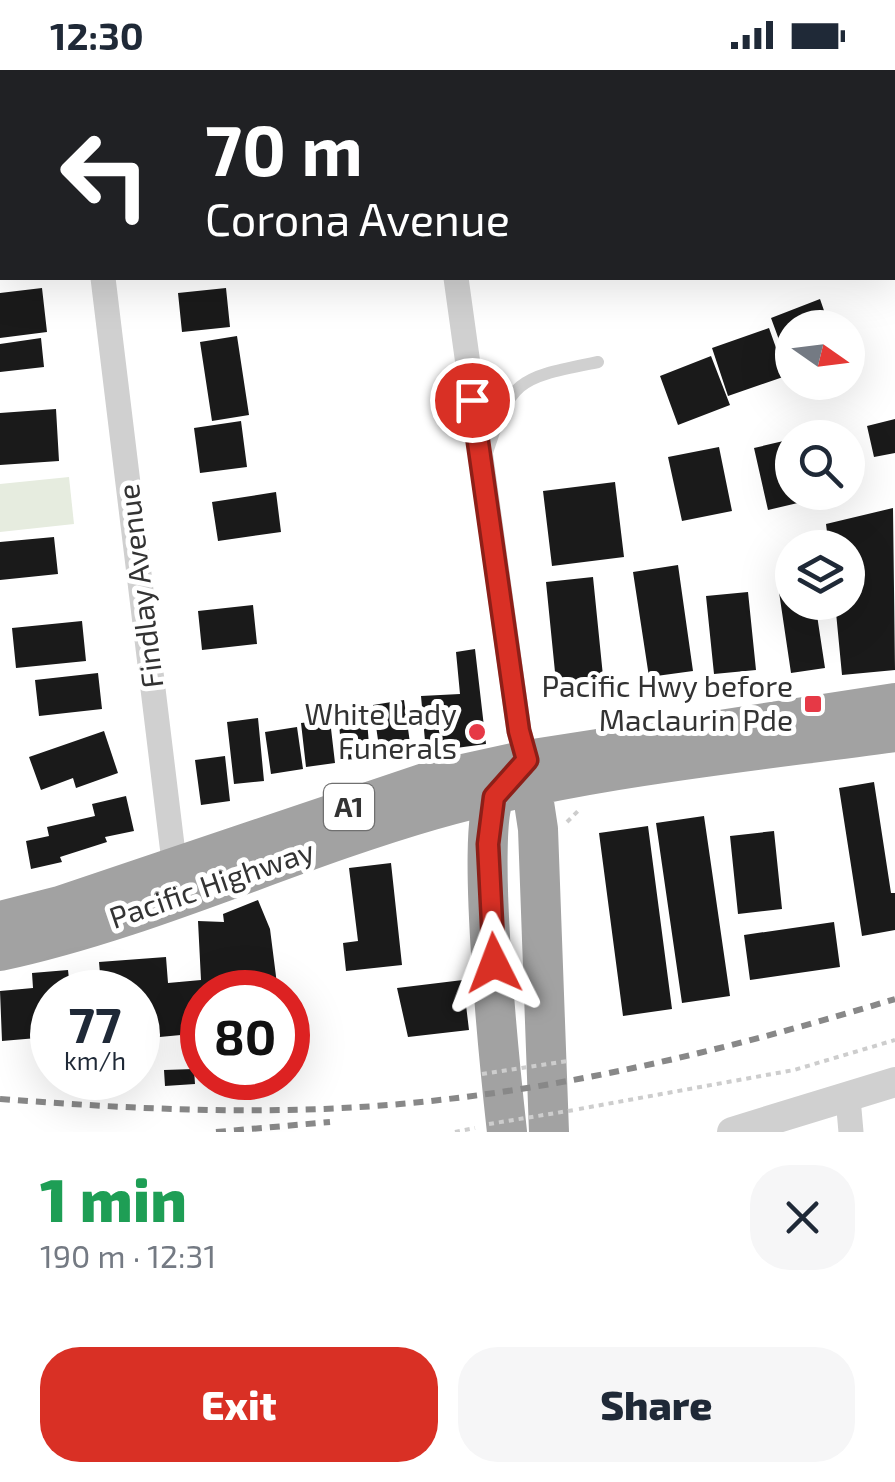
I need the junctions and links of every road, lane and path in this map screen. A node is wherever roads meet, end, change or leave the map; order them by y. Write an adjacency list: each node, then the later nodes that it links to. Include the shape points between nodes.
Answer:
1 (103, 280): 8 (street, Findlay Avenue)
2 (456, 280): 4 (street)
3 (598, 362): 4 (lane, via 539,374 514,390)
4 (480, 474): 7 (street, via 519,731)
5 (895, 703): 7 (highway, Pacific Highway / A1)
6 (895, 732): 7 (highway, Pacific Highway / A1)
7 (518, 782): 8 (highway, Pacific Highway / A1, via 415,785); 16 (highway, via 538,829 542,1036); 17 (highway, via 488,844)
8 (177, 881): 9 (highway, Pacific Highway / A1); 10 (highway, Pacific Highway / A1, via 66,936)
9 (0, 921)
10 (0, 951)
11 (895, 1040): 16 (path, via 794,1070)
12 (567, 1061): 13 (path, bridge)
13 (482, 1074)
14 (895, 1082): 15 (street)
15 (848, 1098): 19 (street); 20 (street)
16 (562, 1121): 17 (path, bridge)
17 (498, 1128): 18 (path)
18 (456, 1132)
19 (732, 1132)
20 (851, 1132)

